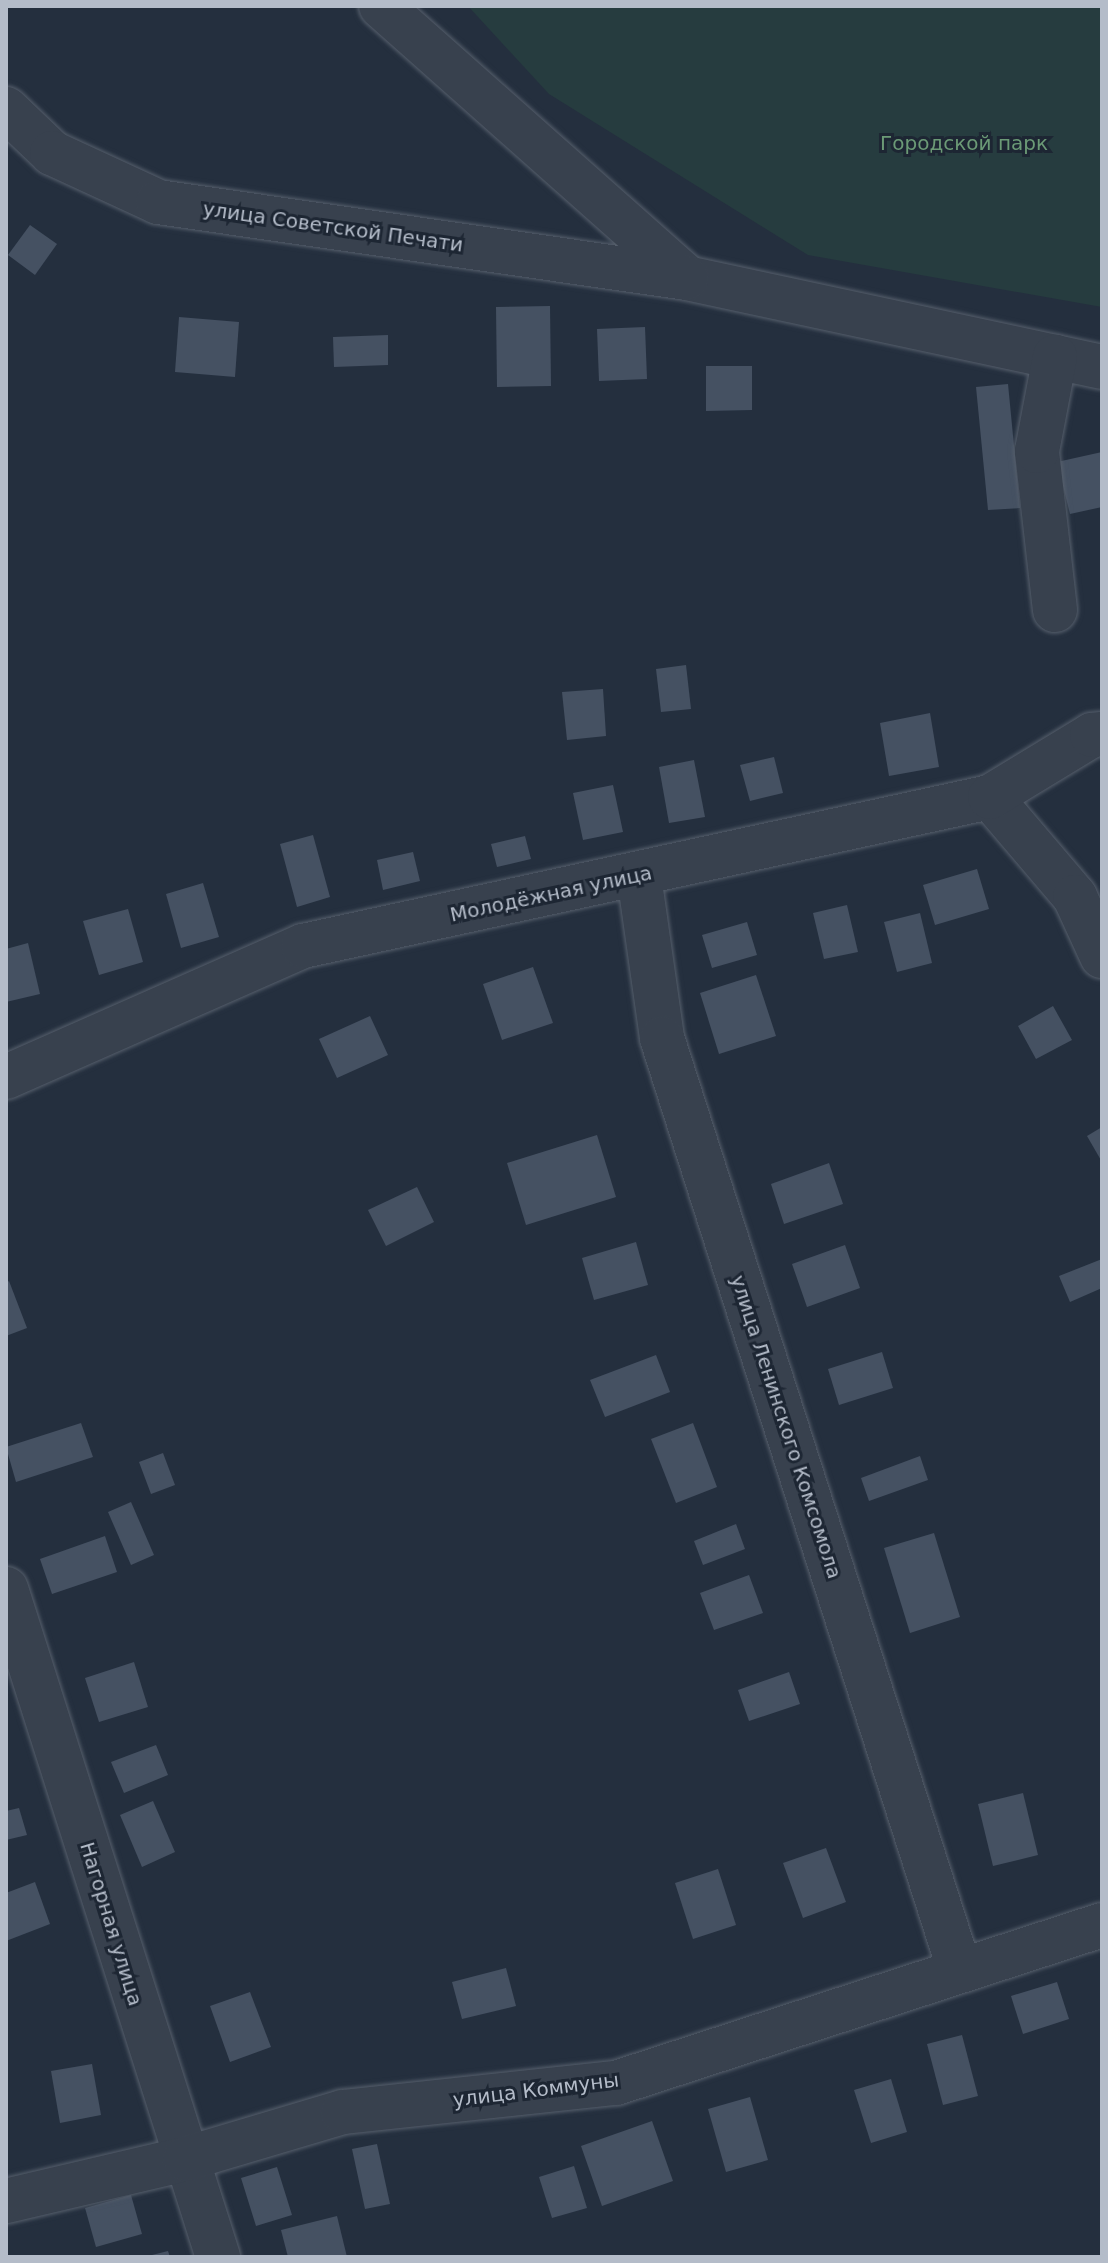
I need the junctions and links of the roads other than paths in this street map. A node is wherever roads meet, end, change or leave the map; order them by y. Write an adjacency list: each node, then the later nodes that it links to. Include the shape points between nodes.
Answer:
1 (381, 6): 3 (street)
2 (6, 109): 3 (street, улица Советской Печати, via 52,153 158,202)
3 (687, 278): 4 (street, улица Советской Печати)
4 (1055, 357): 5 (street, улица Советской Печати); 6 (street, via 1037,451)
5 (1102, 367)
6 (1055, 610)
7 (1102, 734): 8 (street, Молодёжная улица, via 1092,735)
8 (990, 797): 9 (street, Молодёжная улица); 10 (street, via 1075,897)
9 (639, 876): 11 (street, Молодёжная улица, via 303,946); 15 (street, улица Ленинского Комсомола, via 662,1038)
10 (1102, 956)
11 (6, 1077)
12 (6, 1589): 13 (street, Нагорная улица)
13 (14, 1638): 16 (street, Нагорная улица)
14 (1102, 1925): 15 (street, улица Коммуны)
15 (960, 1971): 16 (street, улица Коммуны, via 616,2083 343,2112)
16 (185, 2159): 17 (street, улица Коммуны); 18 (street, Нагорная улица)
17 (6, 2201)
18 (218, 2257)

